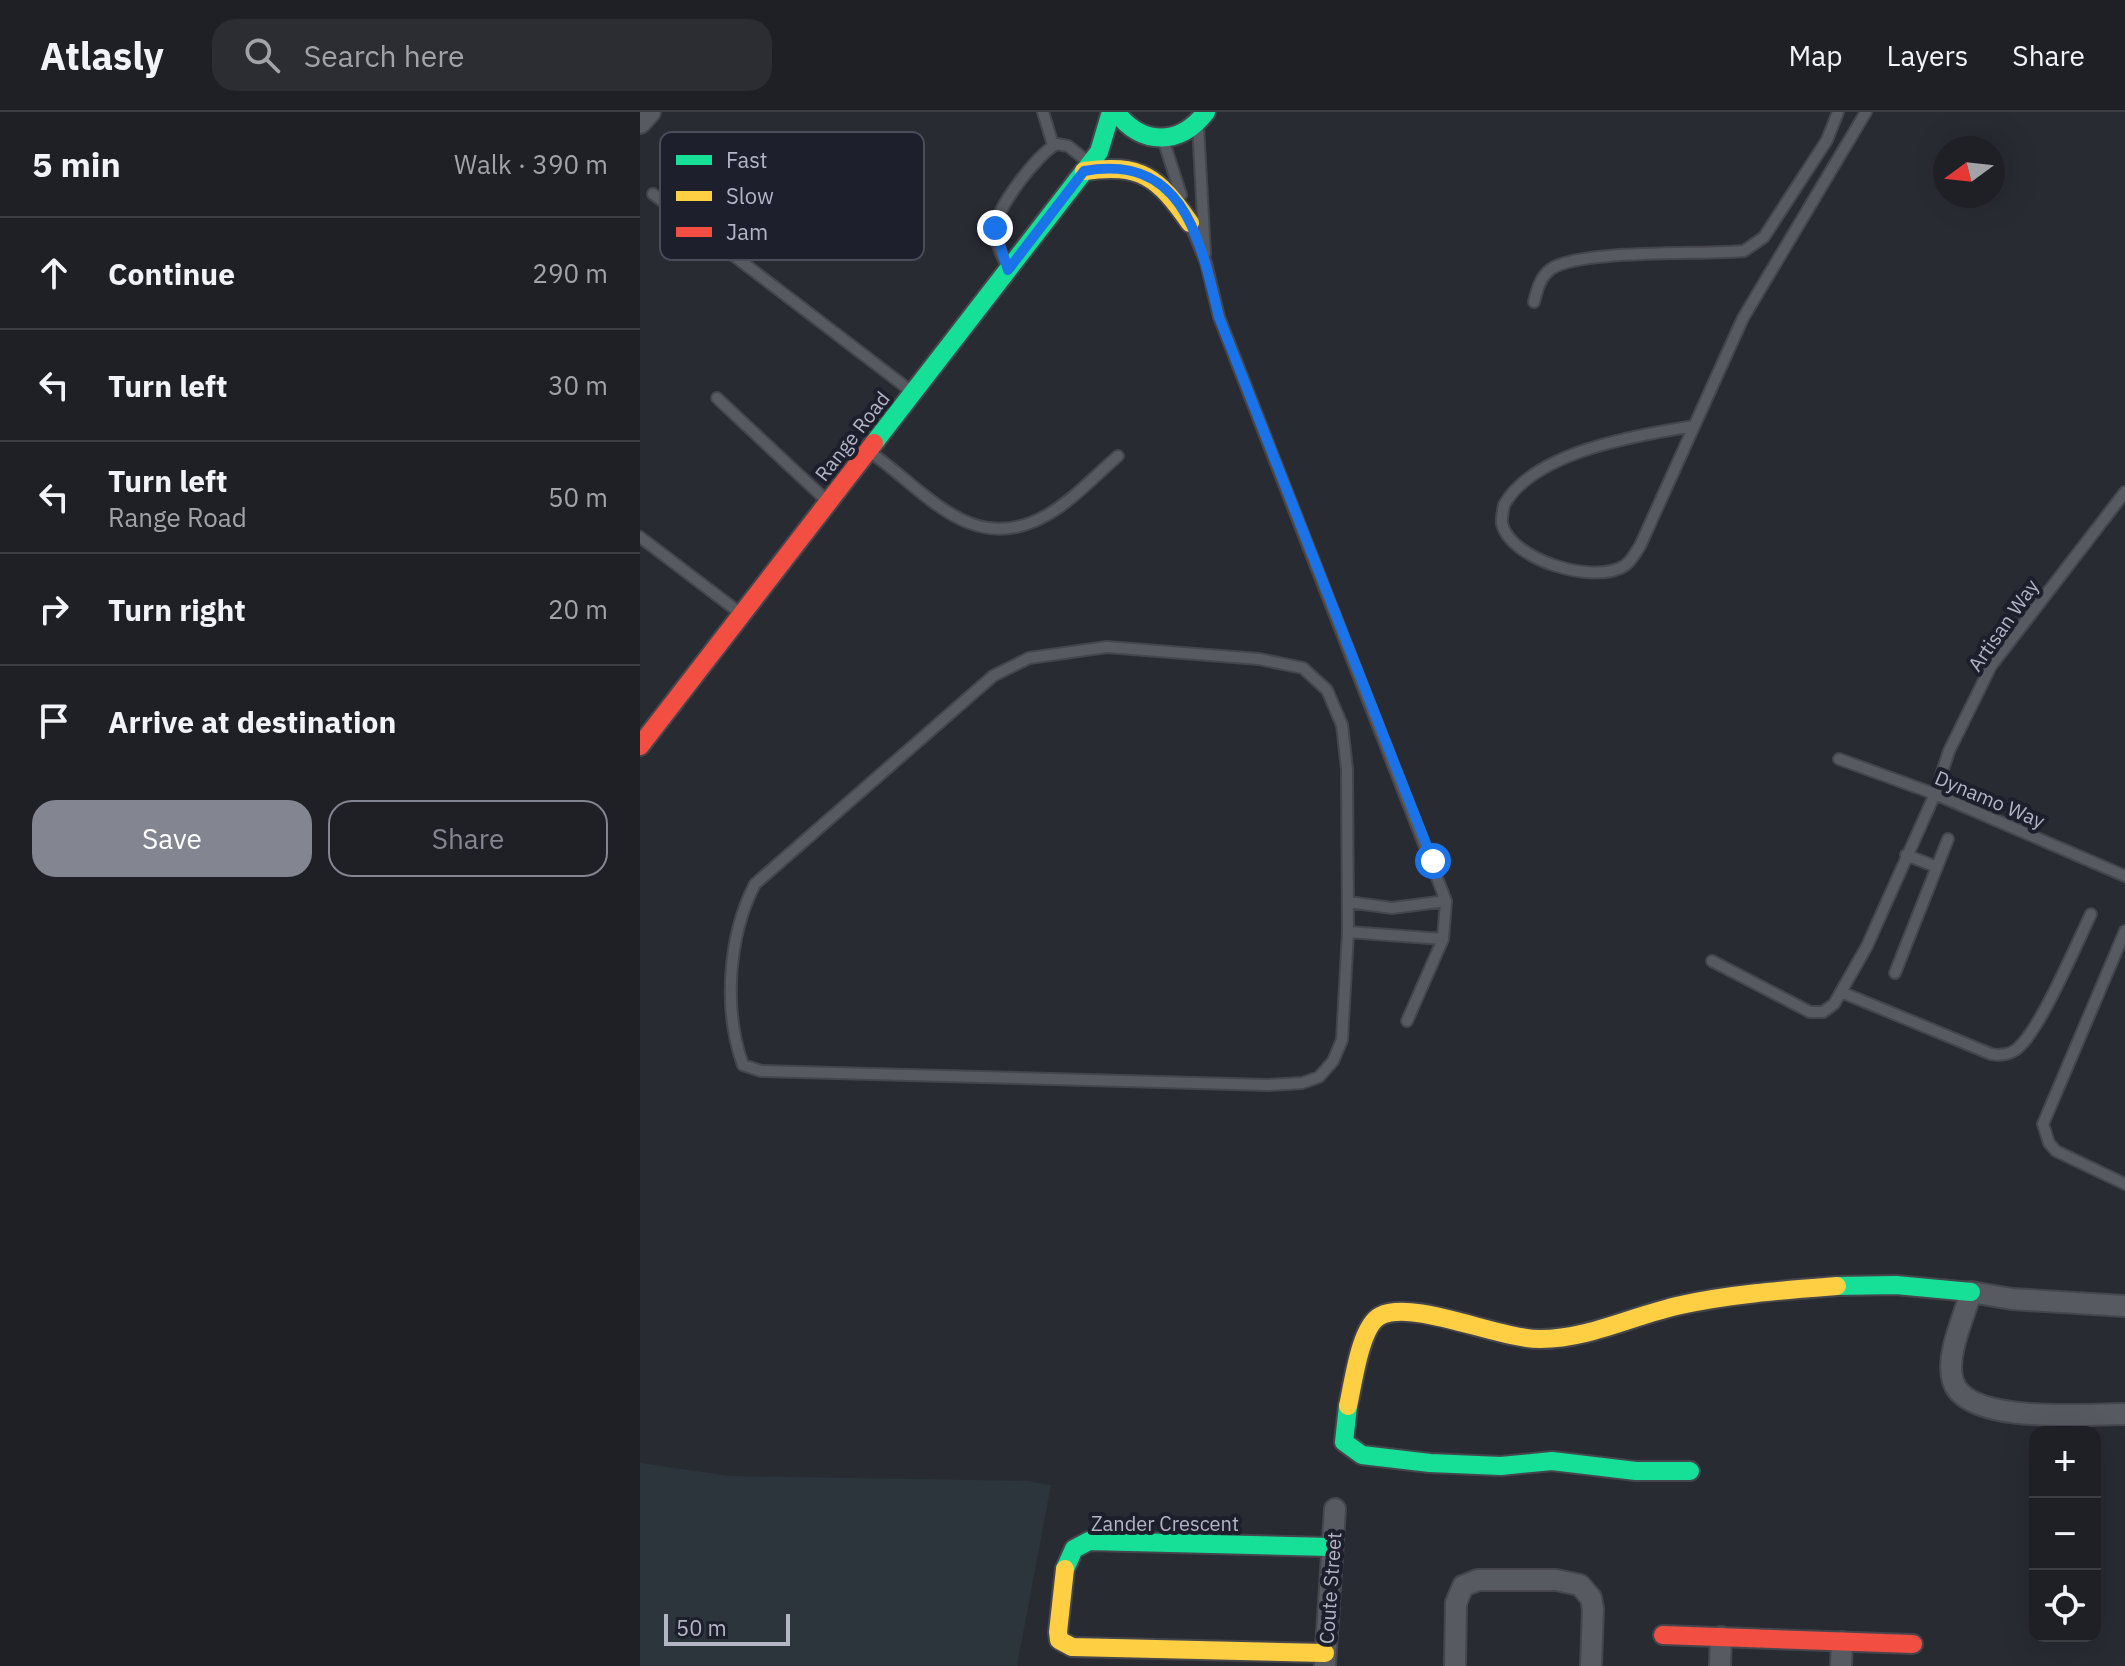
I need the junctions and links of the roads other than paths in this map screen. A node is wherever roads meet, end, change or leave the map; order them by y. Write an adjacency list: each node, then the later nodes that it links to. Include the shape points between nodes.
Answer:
1 (650, 112): 7 (street)
2 (1043, 112): 10 (lane)
3 (1114, 112): 8 (street); 11 (street, Range Road)
4 (1838, 112): 18 (lane, via 1827,140 1755,245 1735,252 1642,254 1560,264 1545,275)
5 (1866, 112): 21 (lane, via 1743,318)
6 (1202, 118): 9 (street); 16 (lane)
7 (640, 123)
8 (1138, 134): 9 (street); 11 (street, Range Road)
9 (1164, 140): 14 (lane)
10 (1053, 145): 11 (lane, via 1068,146); 17 (lane, via 997,219 996,236)
11 (1091, 162): 14 (street, via 1149,174 1165,186); 17 (street, Range Road)
12 (653, 194): 13 (lane)
13 (660, 199)
14 (1190, 223): 16 (lane)
15 (739, 260): 19 (lane)
16 (1206, 263): 35 (lane, via 1219,317)
17 (1008, 270): 19 (street, Range Road)
18 (1534, 302)
19 (913, 393): 22 (street, Range Road)
20 (717, 398): 25 (lane)
21 (1694, 426): 21 (lane, via 1640,546 1623,567 1596,573 1552,566 1504,529 1504,505 1533,475 1605,444)
22 (868, 451): 23 (lane, via 960,520 994,531 1048,515); 25 (street, Range Road)
23 (1118, 456)
24 (2125, 492): 30 (lane, Artisan Way, via 1991,666 1949,751)
25 (829, 502): 27 (street, Range Road)
26 (640, 537): 27 (lane)
27 (742, 614): 28 (street, Range Road)
28 (640, 746)
29 (1839, 759): 30 (lane, Dynamo Way)
30 (1935, 794): 32 (lane, Artisan Way); 34 (lane, Dynamo Way)
31 (1948, 839): 33 (lane)
32 (1906, 855): 33 (lane); 43 (lane, Artisan Way)
33 (1937, 867): 42 (lane)
34 (2125, 876)
35 (1446, 901): 36 (lane, via 1392,908); 40 (lane)
36 (1348, 902): 39 (lane); 39 (lane, via 1342,725 1327,690 1303,668 1259,659 1107,647 1029,658 969,695 755,884 740,913 733,957 734,1041 743,1065 761,1071 1302,1083 1319,1077 1342,1040)
37 (2091, 914): 43 (lane, via 2034,1025 2012,1052 1991,1054)
38 (2125, 931): 45 (lane, via 2043,1124 2056,1151)
39 (1348, 932): 40 (lane)
40 (1443, 939): 44 (lane)
41 (1712, 961): 43 (lane, via 1810,1012 1831,1008)
42 (1895, 973)
43 (1841, 992)
44 (1407, 1021)
45 (2125, 1184)
46 (1971, 1292): 47 (street); 48 (street, via 1952,1366 1959,1395 1976,1405 2010,1412); 49 (street, via 1840,1283 1703,1300 1543,1339 1519,1339 1398,1313 1381,1315 1368,1330 1343,1428 1344,1442 1356,1452 1430,1463 1501,1466 1552,1461)
47 (2125, 1306)
48 (2125, 1414)
49 (1690, 1471)
50 (1335, 1509): 51 (street, Coute Street)
51 (1331, 1547): 56 (street, Coute Street); 56 (street, Zander Crescent, via 1089,1541 1073,1550 1068,1560 1057,1619 1059,1640 1072,1647)
52 (1663, 1635): 53 (street)
53 (1721, 1637): 54 (street); 59 (street)
54 (1842, 1642): 55 (street); 60 (street)
55 (1913, 1644)
56 (1325, 1659)
57 (1455, 1666): 58 (street, via 1458,1595 1463,1586 1478,1580 1580,1585 1593,1609)
58 (1591, 1666)
59 (1720, 1666)
60 (1841, 1666)

